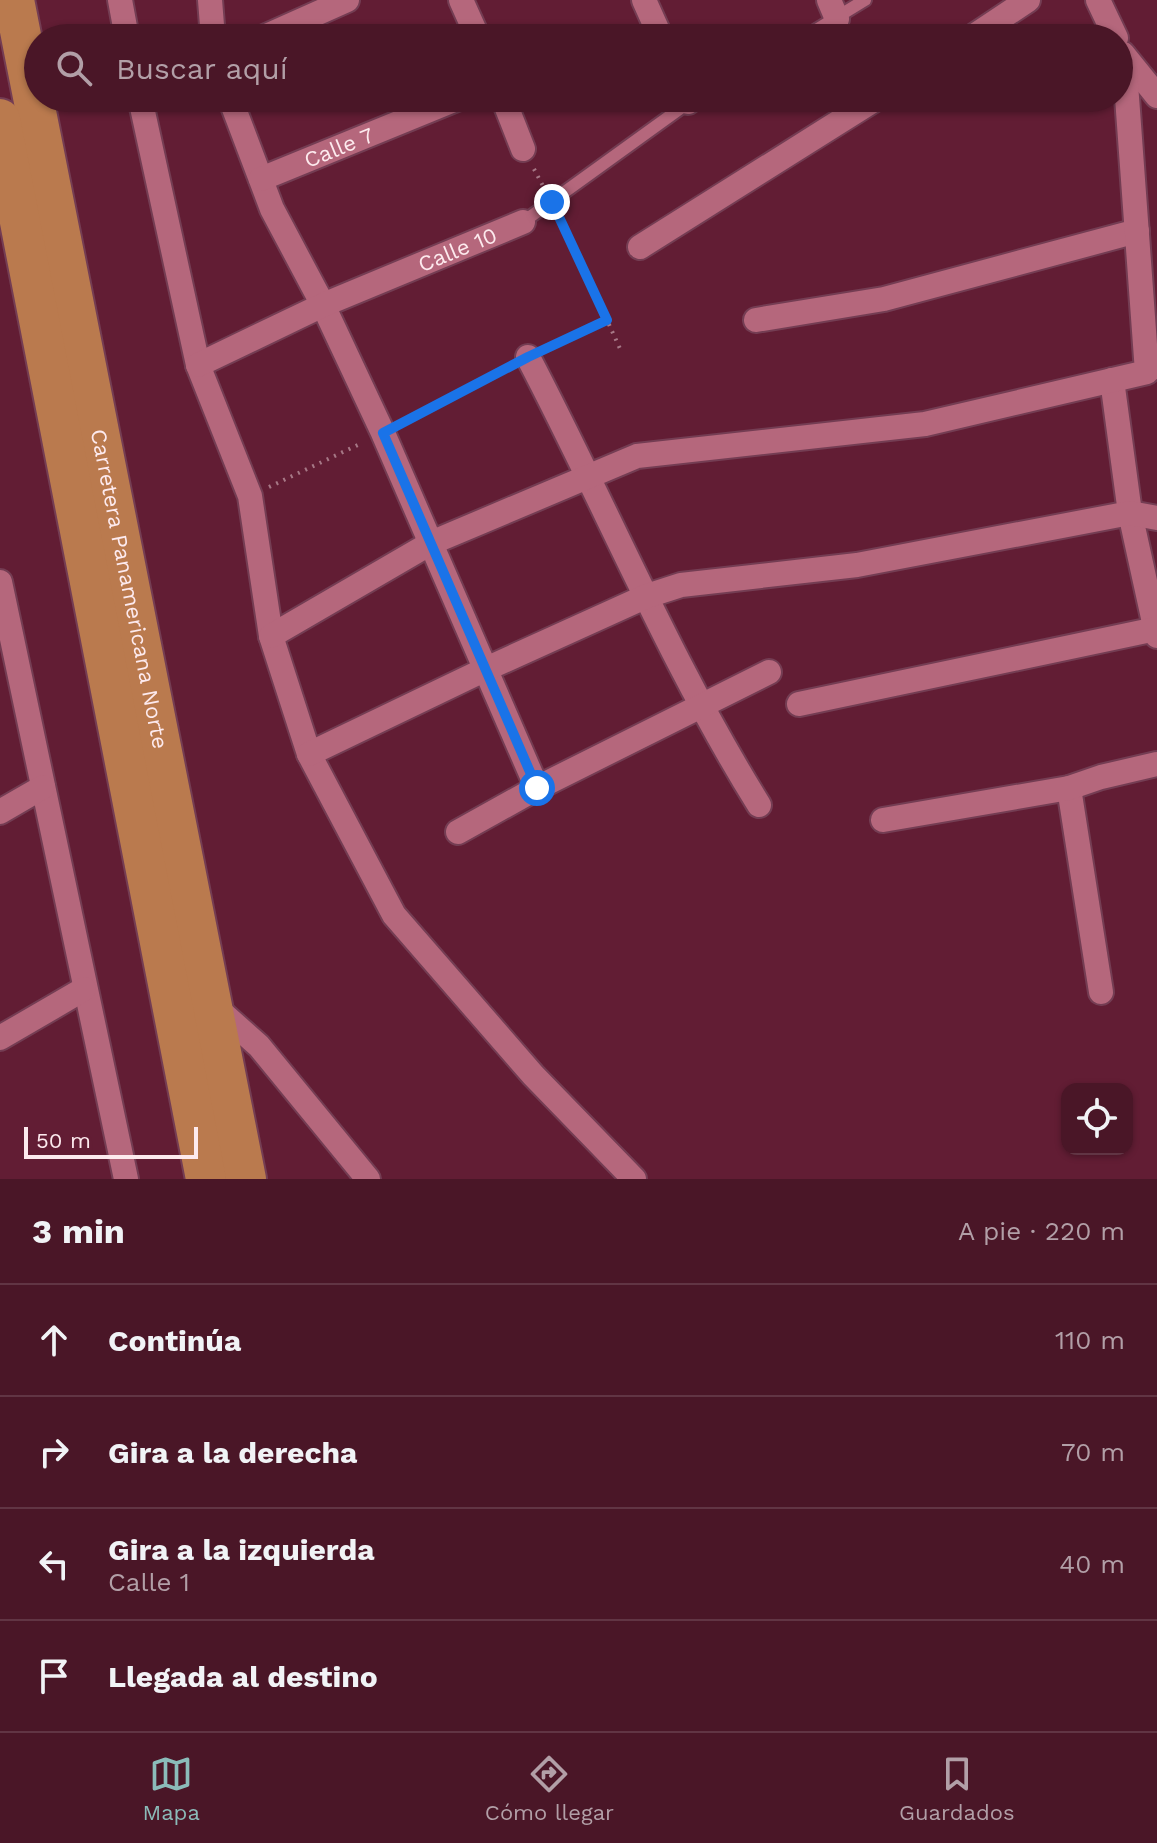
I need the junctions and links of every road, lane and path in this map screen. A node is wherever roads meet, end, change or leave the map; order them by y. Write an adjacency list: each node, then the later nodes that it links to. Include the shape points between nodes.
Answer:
1 (14, 0): 19 (highway, Carretera Panamericana Norte)
2 (120, 0): 11 (street)
3 (210, 0): 12 (street)
4 (347, 0): 13 (street)
5 (461, 0): 14 (street)
6 (644, 0): 15 (street)
7 (865, 0): 10 (lane)
8 (1028, 0): 17 (street)
9 (1098, 0): 18 (street)
10 (833, 9): 16 (lane)
11 (124, 24)
12 (212, 24)
13 (293, 24)
14 (472, 24)
15 (655, 24)
16 (817, 24)
17 (992, 24)
18 (1109, 24)
19 (24, 51)
20 (1133, 63): 21 (street)
21 (1156, 92)
22 (36, 112): 69 (highway, Carretera Panamericana Norte)
23 (143, 112): 42 (street)
24 (235, 112): 32 (street)
25 (425, 112): 32 (street, Calle 7)
26 (508, 112): 31 (street)
27 (673, 112): 33 (lane, Calle 10)
28 (855, 112): 36 (street)
29 (1126, 112): 35 (street)
30 (0, 119): 72 (highway, Carretera Panamericana Norte)
31 (523, 149): 33 (path)
32 (261, 179): 37 (street)
33 (552, 202): 34 (lane, Calle 10); 38 (path)
34 (523, 222): 37 (street, Calle 10)
35 (1137, 231): 39 (street, via 884,299); 43 (street, via 1147,372)
36 (640, 247)
37 (323, 305): 42 (street, Calle 10); 44 (street)
38 (607, 320): 40 (path); 41 (path)
39 (756, 320)
40 (622, 353)
41 (528, 357): 44 (path); 45 (street)
42 (198, 365): 46 (street)
43 (1112, 380): 45 (street, via 925,424 637,456); 47 (street)
44 (383, 433): 46 (path); 49 (street)
45 (589, 476): 49 (street); 51 (street)
46 (250, 496): 53 (street)
47 (1130, 513): 48 (street); 51 (street, via 857,565 681,585); 52 (street)
48 (1157, 518)
49 (431, 543): 53 (street); 54 (street)
50 (0, 583): 60 (street)
51 (647, 596): 54 (street); 57 (street)
52 (1156, 632): 56 (street)
53 (271, 636): 58 (street)
54 (486, 669): 58 (street); 61 (street)
55 (769, 672): 57 (street)
56 (799, 704)
57 (700, 706): 61 (street); 63 (street)
58 (309, 754): 75 (street, via 394,915 533,1075)
59 (1157, 764): 62 (street)
60 (43, 787): 64 (street); 67 (street)
61 (537, 788): 66 (street)
62 (1069, 788): 65 (street); 68 (street)
63 (759, 805)
64 (0, 812)
65 (883, 820)
66 (458, 832)
67 (84, 989): 70 (street); 71 (street)
68 (1101, 992)
69 (211, 1004): 73 (highway, Carretera Panamericana Norte); 74 (street, via 259,1046)
70 (0, 1038)
71 (126, 1179)
72 (206, 1179)
73 (246, 1179)
74 (368, 1179)
75 (634, 1179)

